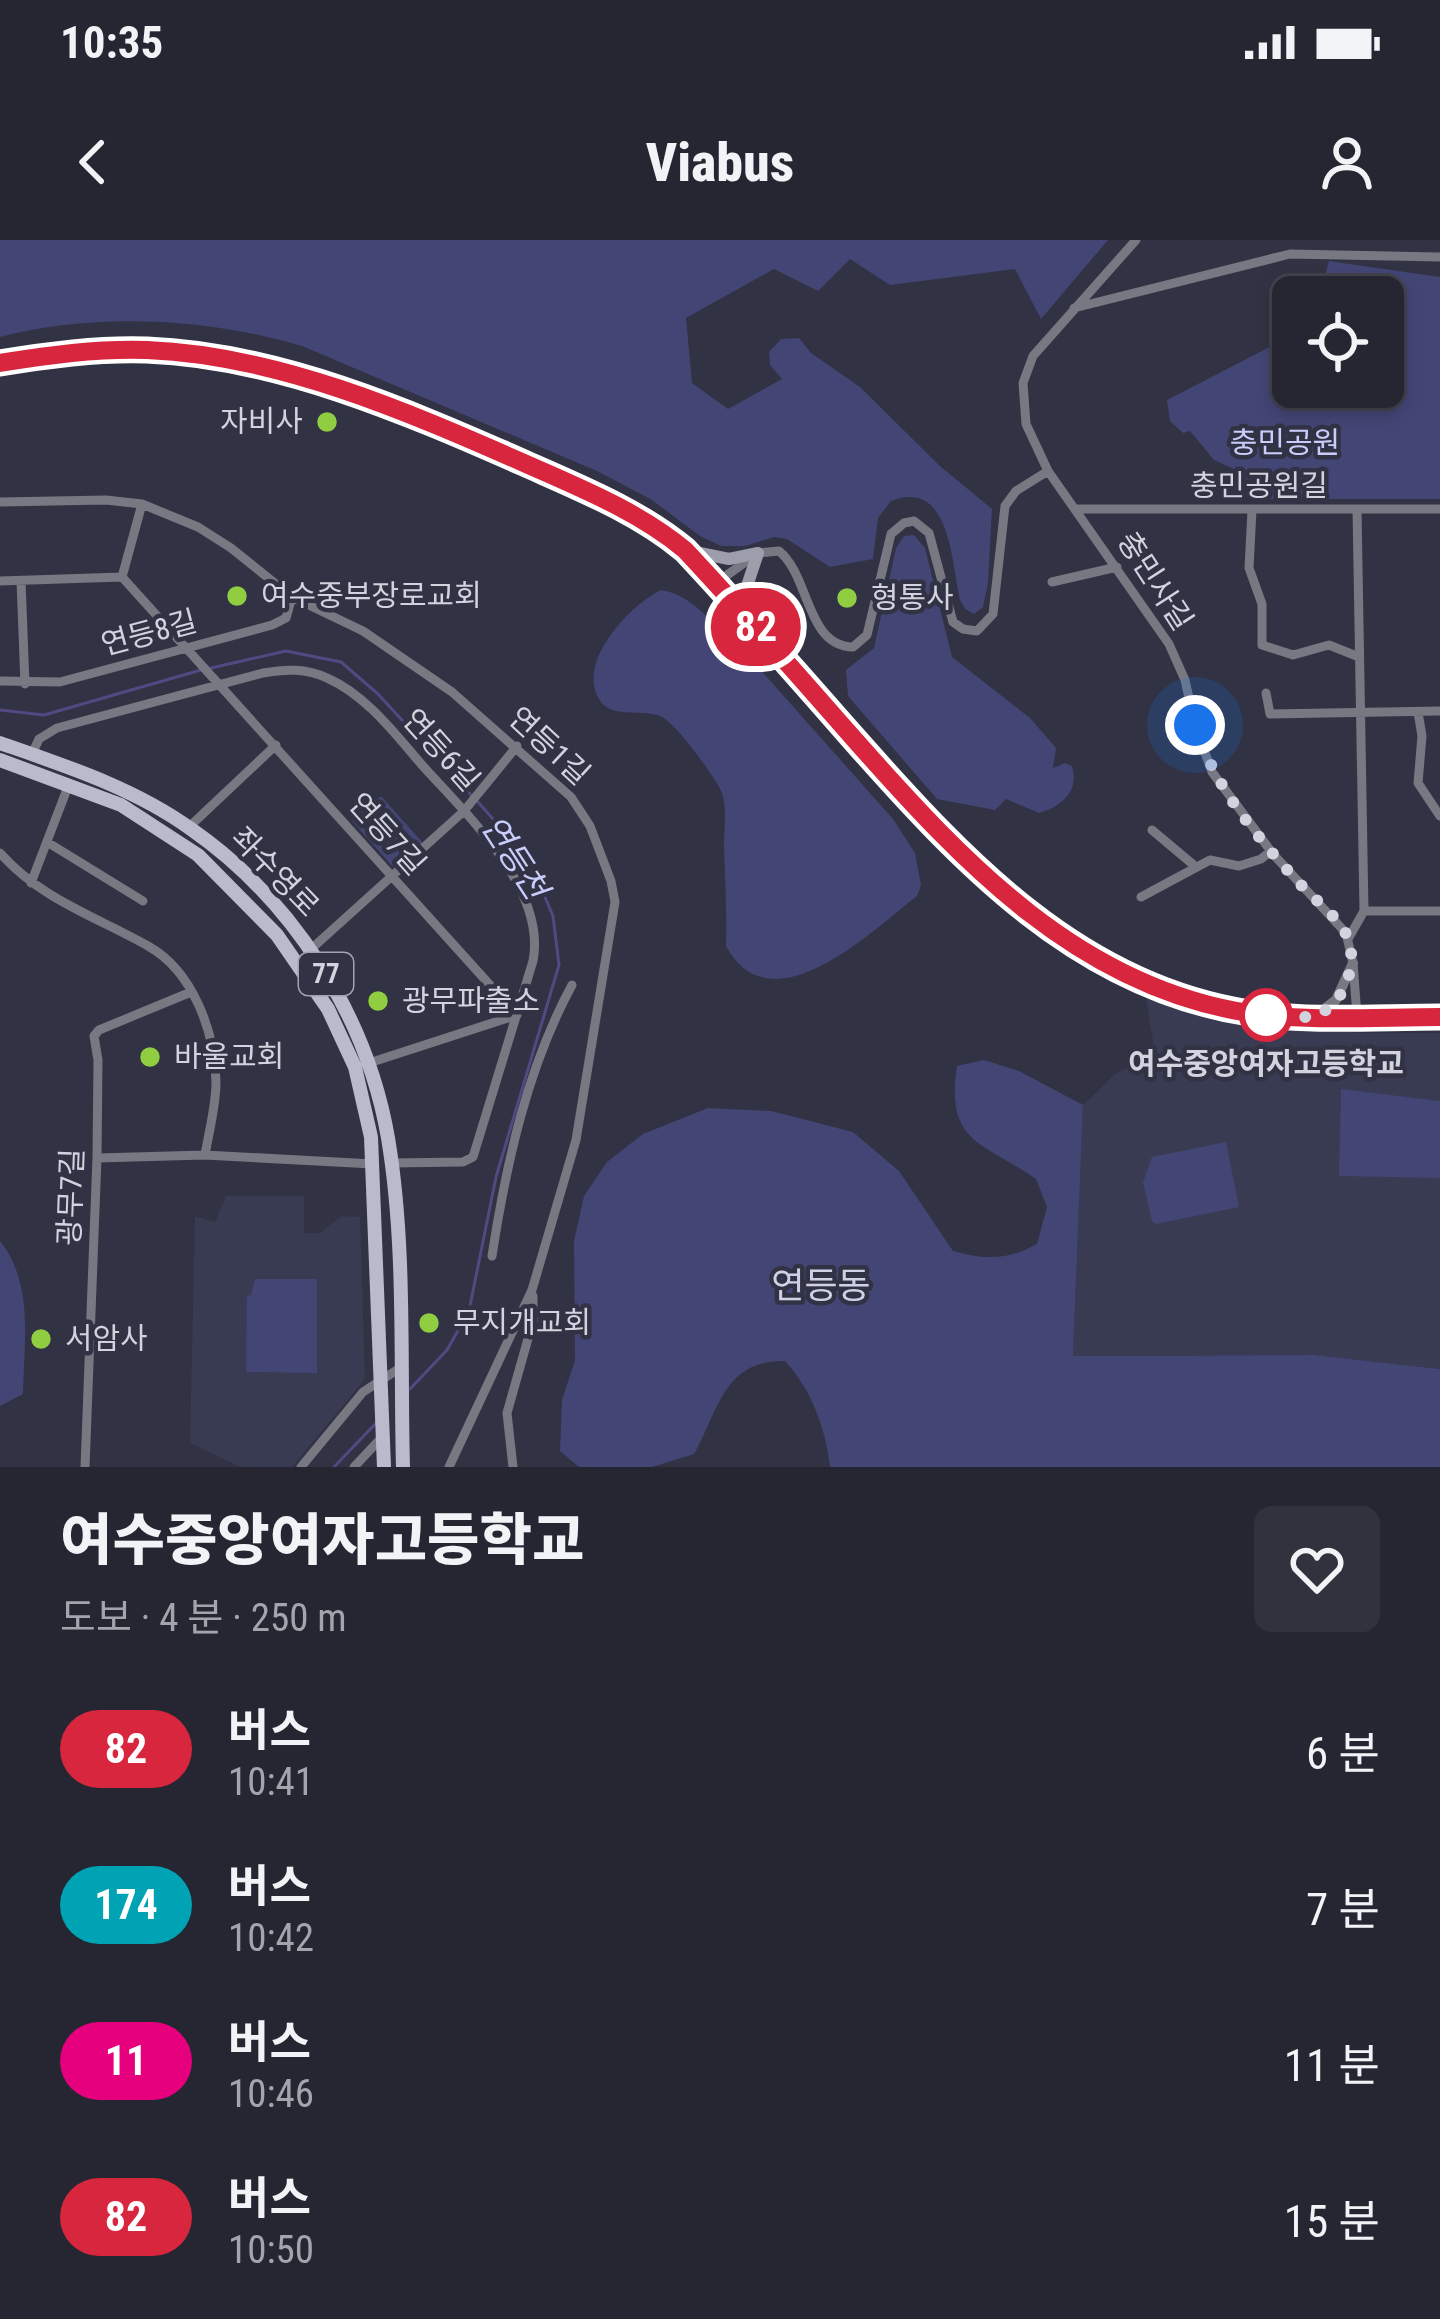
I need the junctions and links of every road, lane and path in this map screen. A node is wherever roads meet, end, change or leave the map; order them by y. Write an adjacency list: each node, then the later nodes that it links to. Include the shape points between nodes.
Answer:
1 (1136, 240): 3 (street, 충민사길)
2 (1440, 257): 3 (street, via 1289,254)
3 (1072, 308): 5 (street, 충민사길, via 1037,350 1023,383 1027,424)
4 (0, 363): 12 (street, via 143,350 293,376 476,442 635,516)
5 (1048, 471): 8 (street, 충민사길); 13 (street, via 1005,506 993,614 977,631 953,622 929,533 917,522 891,534 867,635 853,647 827,639 786,557)
6 (0, 502): 7 (street, 연등1길)
7 (142, 504): 15 (street); 20 (street, 연등1길, via 198,526)
8 (1078, 509): 10 (street, 충민공원길); 14 (street, 충민사길)
9 (1440, 509): 11 (street, 충민공원길)
10 (1252, 510): 11 (street, 충민공원길); 23 (street, via 1249,568 1263,607 1262,645 1293,656 1329,645)
11 (1357, 510): 23 (street)
12 (685, 550): 13 (main road, via 729,559); 19 (street)
13 (758, 553): 19 (street); 21 (main road, via 748,578)
14 (1118, 566): 18 (street); 42 (street, 충민사길, via 1177,661 1212,772)
15 (122, 577): 16 (street); 22 (street)
16 (21, 580): 17 (street); 25 (street)
17 (0, 581)
18 (1052, 582)
19 (716, 583): 21 (street)
20 (292, 597): 22 (street, 연등8길, via 282,621); 33 (street, 연등1길, via 363,631)
21 (752, 622): 57 (street, via 959,856 1070,944 1178,996 1249,1013)
22 (187, 647): 25 (street, 연등8길); 26 (street, 연등7길)
23 (1360, 657): 30 (street)
24 (0, 681): 25 (street, 연등8길)
25 (25, 684)
26 (221, 684): 32 (street, 연등7길); 35 (street, 연등6길, via 57,728 39,739); 37 (street, 연등6길, via 286,669 333,680 375,713)
27 (1266, 693): 30 (street, via 1270,714)
28 (1440, 711): 29 (street)
29 (1418, 712): 30 (street); 38 (street, via 1418,783)
30 (1360, 713): 49 (street)
31 (0, 743): 35 (main road, 좌수영로 / 77)
32 (276, 746): 39 (street); 45 (street, 연등7길)
33 (517, 746): 37 (street); 66 (street, 연등1길, via 582,811 615,902 576,1140)
34 (0, 760): 35 (main road, 좌수영로 / 77)
35 (38, 762): 36 (main road, 좌수영로 / 77); 39 (main road, 좌수영로 / 77, via 126,791)
36 (69, 784): 41 (street); 64 (main road, 좌수영로 / 77, via 175,837 277,935 343,1038)
37 (464, 812): 45 (street); 56 (street, 연등6길, via 505,863 533,926 535,952)
38 (1440, 816)
39 (189, 827): 52 (main road, 좌수영로 / 77, via 262,891)
40 (1152, 830): 44 (street)
41 (46, 842): 46 (street); 48 (street)
42 (1270, 851): 44 (street, via 1240,866); 51 (street, 충민사길)
43 (0, 853): 46 (street)
44 (1196, 866): 47 (street)
45 (392, 876): 52 (street); 56 (street, 연등7길)
46 (31, 883): 55 (street, via 150,947)
47 (1141, 897)
48 (143, 901)
49 (1364, 911): 50 (street); 51 (street)
50 (1440, 911)
51 (1348, 939): 53 (street, 충민사길)
52 (310, 950): 60 (main road, 좌수영로 / 77)
53 (1353, 963): 57 (street, via 1336,1000); 58 (street, 충민사길)
54 (572, 985): 65 (street, via 524,1112)
55 (191, 992): 61 (street, via 216,1079); 62 (street, 광무7길, via 94,1034)
56 (517, 1015): 60 (street); 63 (street, 연등6길, via 473,1157)
57 (1315, 1016): 58 (street)
58 (1357, 1016): 59 (street)
59 (1440, 1017)
60 (368, 1063): 63 (main road, 좌수영로 / 77)
61 (205, 1155): 62 (street); 64 (street)
62 (97, 1158): 70 (street, 광무7길)
63 (391, 1162): 67 (main road, 좌수영로 / 77)
64 (374, 1164): 68 (main road, 좌수영로 / 77)
65 (492, 1256)
66 (532, 1290): 75 (street, 연등1길); 76 (street, via 532,1322 507,1413)
67 (400, 1368): 68 (street); 74 (main road, 좌수영로)
68 (382, 1379): 69 (main road, 좌수영로); 71 (street)
69 (383, 1436): 72 (street); 73 (main road)
70 (85, 1467)
71 (301, 1467)
72 (354, 1467)
73 (385, 1467)
74 (403, 1467)
75 (448, 1467)
76 (512, 1467)

